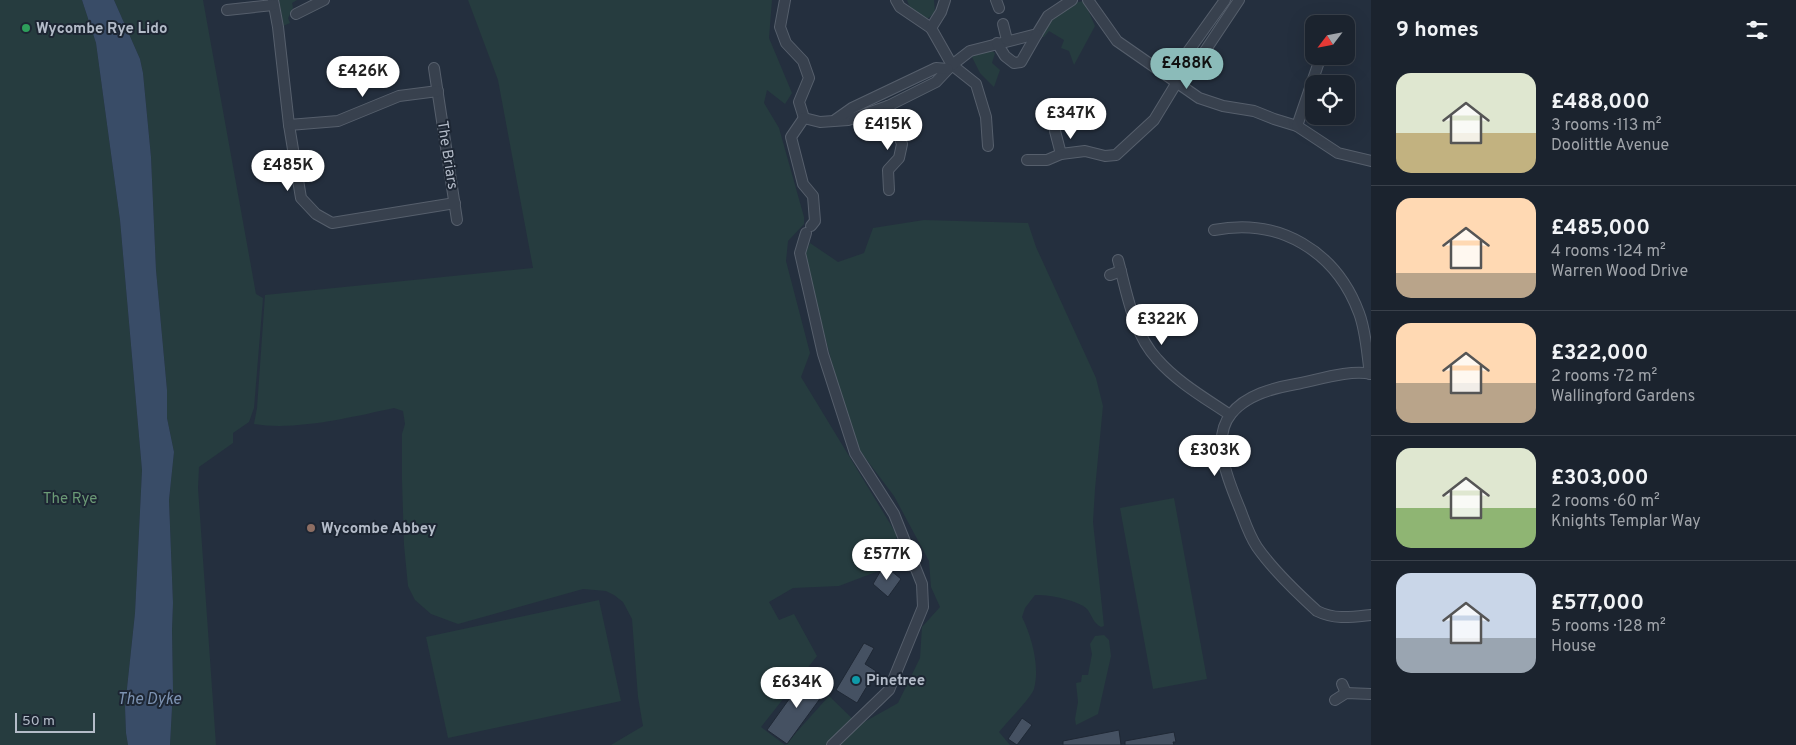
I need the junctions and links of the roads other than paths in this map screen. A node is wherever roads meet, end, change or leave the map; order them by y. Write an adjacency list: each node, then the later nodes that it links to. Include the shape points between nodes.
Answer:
1 (324, 0): 11 (street)
2 (785, 0): 23 (street, via 780,27 786,43 803,61 809,78 799,102)
3 (896, 0): 13 (street)
4 (945, 0): 13 (street)
5 (1072, 0): 14 (street, via 1048,16)
6 (1225, 0): 19 (street, via 1182,60)
7 (1239, 0): 19 (street, via 1199,60)
8 (273, 2): 10 (street); 25 (street)
9 (1093, 2): 20 (street, via 1118,41)
10 (227, 10)
11 (296, 14)
12 (1003, 24): 15 (street)
13 (931, 28): 17 (street)
14 (1037, 34): 15 (street); 15 (street, via 1021,62 1014,63 1010,59)
15 (1002, 41): 17 (street, via 970,51)
16 (1318, 65): 26 (street)
17 (950, 67): 22 (street, via 936,82); 24 (street, via 936,68 852,108); 28 (street, via 976,84 986,117)
18 (434, 68): 21 (street, The Briars)
19 (1185, 69): 20 (street)
20 (1176, 83): 26 (street, via 1199,98 1254,111); 29 (street, via 1154,120 1116,155 1085,151)
21 (438, 90): 25 (street, via 399,96 338,121); 33 (street, The Briars)
22 (888, 106): 24 (street, via 848,120); 32 (street, via 902,144 899,158 888,170)
23 (804, 118): 24 (street); 44 (street, via 791,137 803,184 813,196 815,221 808,229 800,253 823,354 854,453 894,514 922,584 923,607 889,690)
24 (834, 121)
25 (289, 125): 33 (street, via 301,198 316,214 332,223)
26 (1297, 126): 31 (street, via 1338,153)
27 (1055, 131): 29 (street)
28 (988, 146)
29 (1061, 154): 30 (street, via 1047,160)
30 (1027, 160)
31 (1371, 161)
32 (889, 190)
33 (455, 203): 34 (street, The Briars)
34 (458, 220)
35 (1214, 230): 39 (street, via 1233,226 1258,227 1295,238 1325,258 1346,283 1360,315)
36 (1118, 260): 37 (street)
37 (1121, 272): 38 (street); 40 (street, via 1137,328 1156,358 1170,372)
38 (1110, 275)
39 (1371, 374): 40 (street, via 1342,375 1268,391 1248,399)
40 (1230, 415): 41 (street, via 1222,444 1223,457 1228,478 1262,554 1317,610 1328,616 1344,618)
41 (1371, 615)
42 (1371, 694): 43 (street, via 1344,689)
43 (1335, 700)
44 (832, 745)

